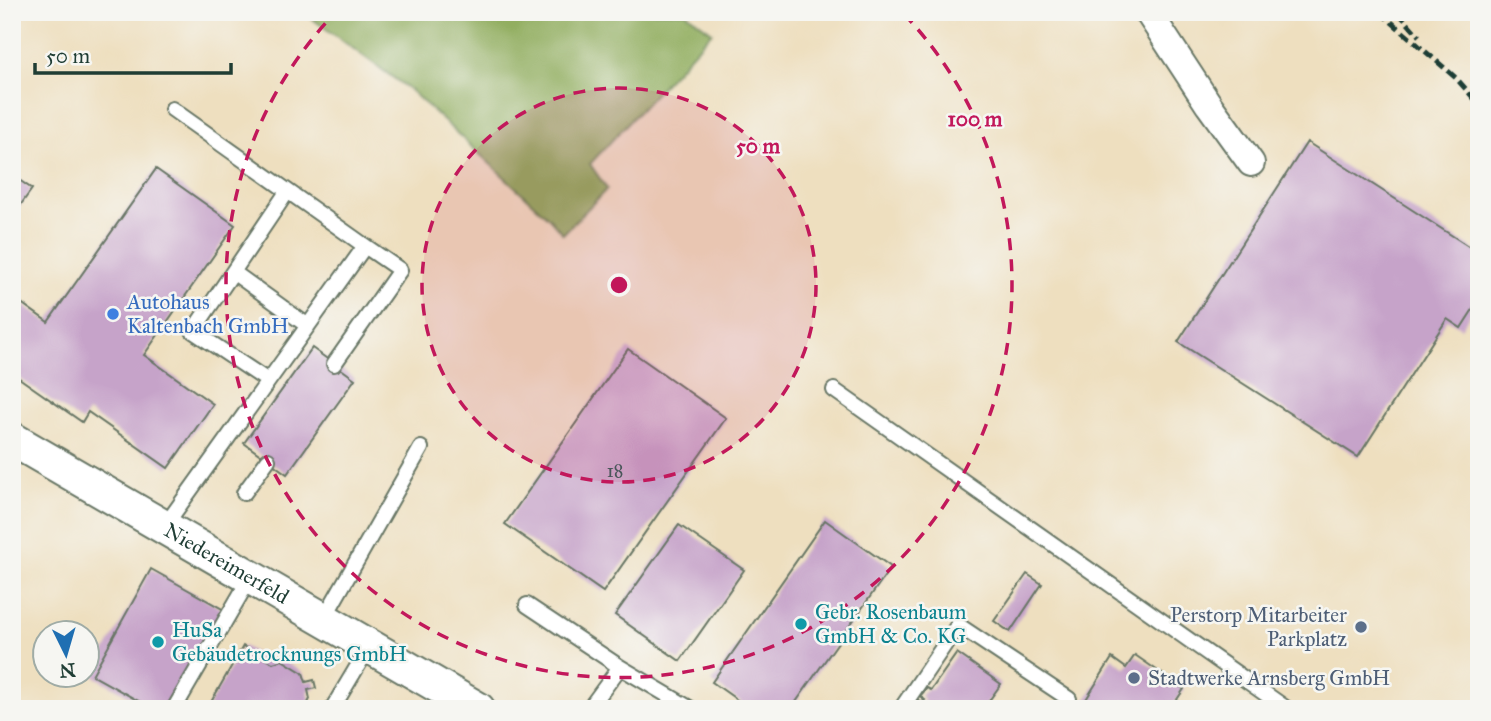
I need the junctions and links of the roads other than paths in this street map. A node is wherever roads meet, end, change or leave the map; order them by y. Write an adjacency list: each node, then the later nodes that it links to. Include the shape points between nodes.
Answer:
1 (1148, 12): 3 (street)
2 (172, 109): 4 (lane)
3 (1251, 163)
4 (287, 192): 5 (lane); 6 (lane)
5 (365, 246): 7 (lane); 8 (lane, via 400,270)
6 (233, 272): 7 (lane); 9 (lane, via 193,331)
7 (308, 326): 9 (lane)
8 (334, 364)
9 (268, 381): 15 (lane)
10 (834, 390): 28 (lane)
11 (12, 439): 15 (street, Niedereimerfeld)
12 (421, 448): 18 (lane)
13 (268, 460): 14 (lane)
14 (243, 493)
15 (163, 528): 16 (street, Niedereimerfeld)
16 (250, 578): 18 (street, Niedereimerfeld); 21 (lane)
17 (527, 605): 20 (lane)
18 (323, 620): 19 (street, Niedereimerfeld)
19 (369, 647): 22 (lane); 23 (street, Niedereimerfeld)
20 (620, 667): 24 (lane); 25 (lane)
21 (174, 709)
22 (332, 709)
23 (478, 709)
24 (589, 709)
25 (691, 709)
26 (901, 709): 27 (lane, via 958,625 1069,699)
27 (1063, 709)
28 (1287, 709)

